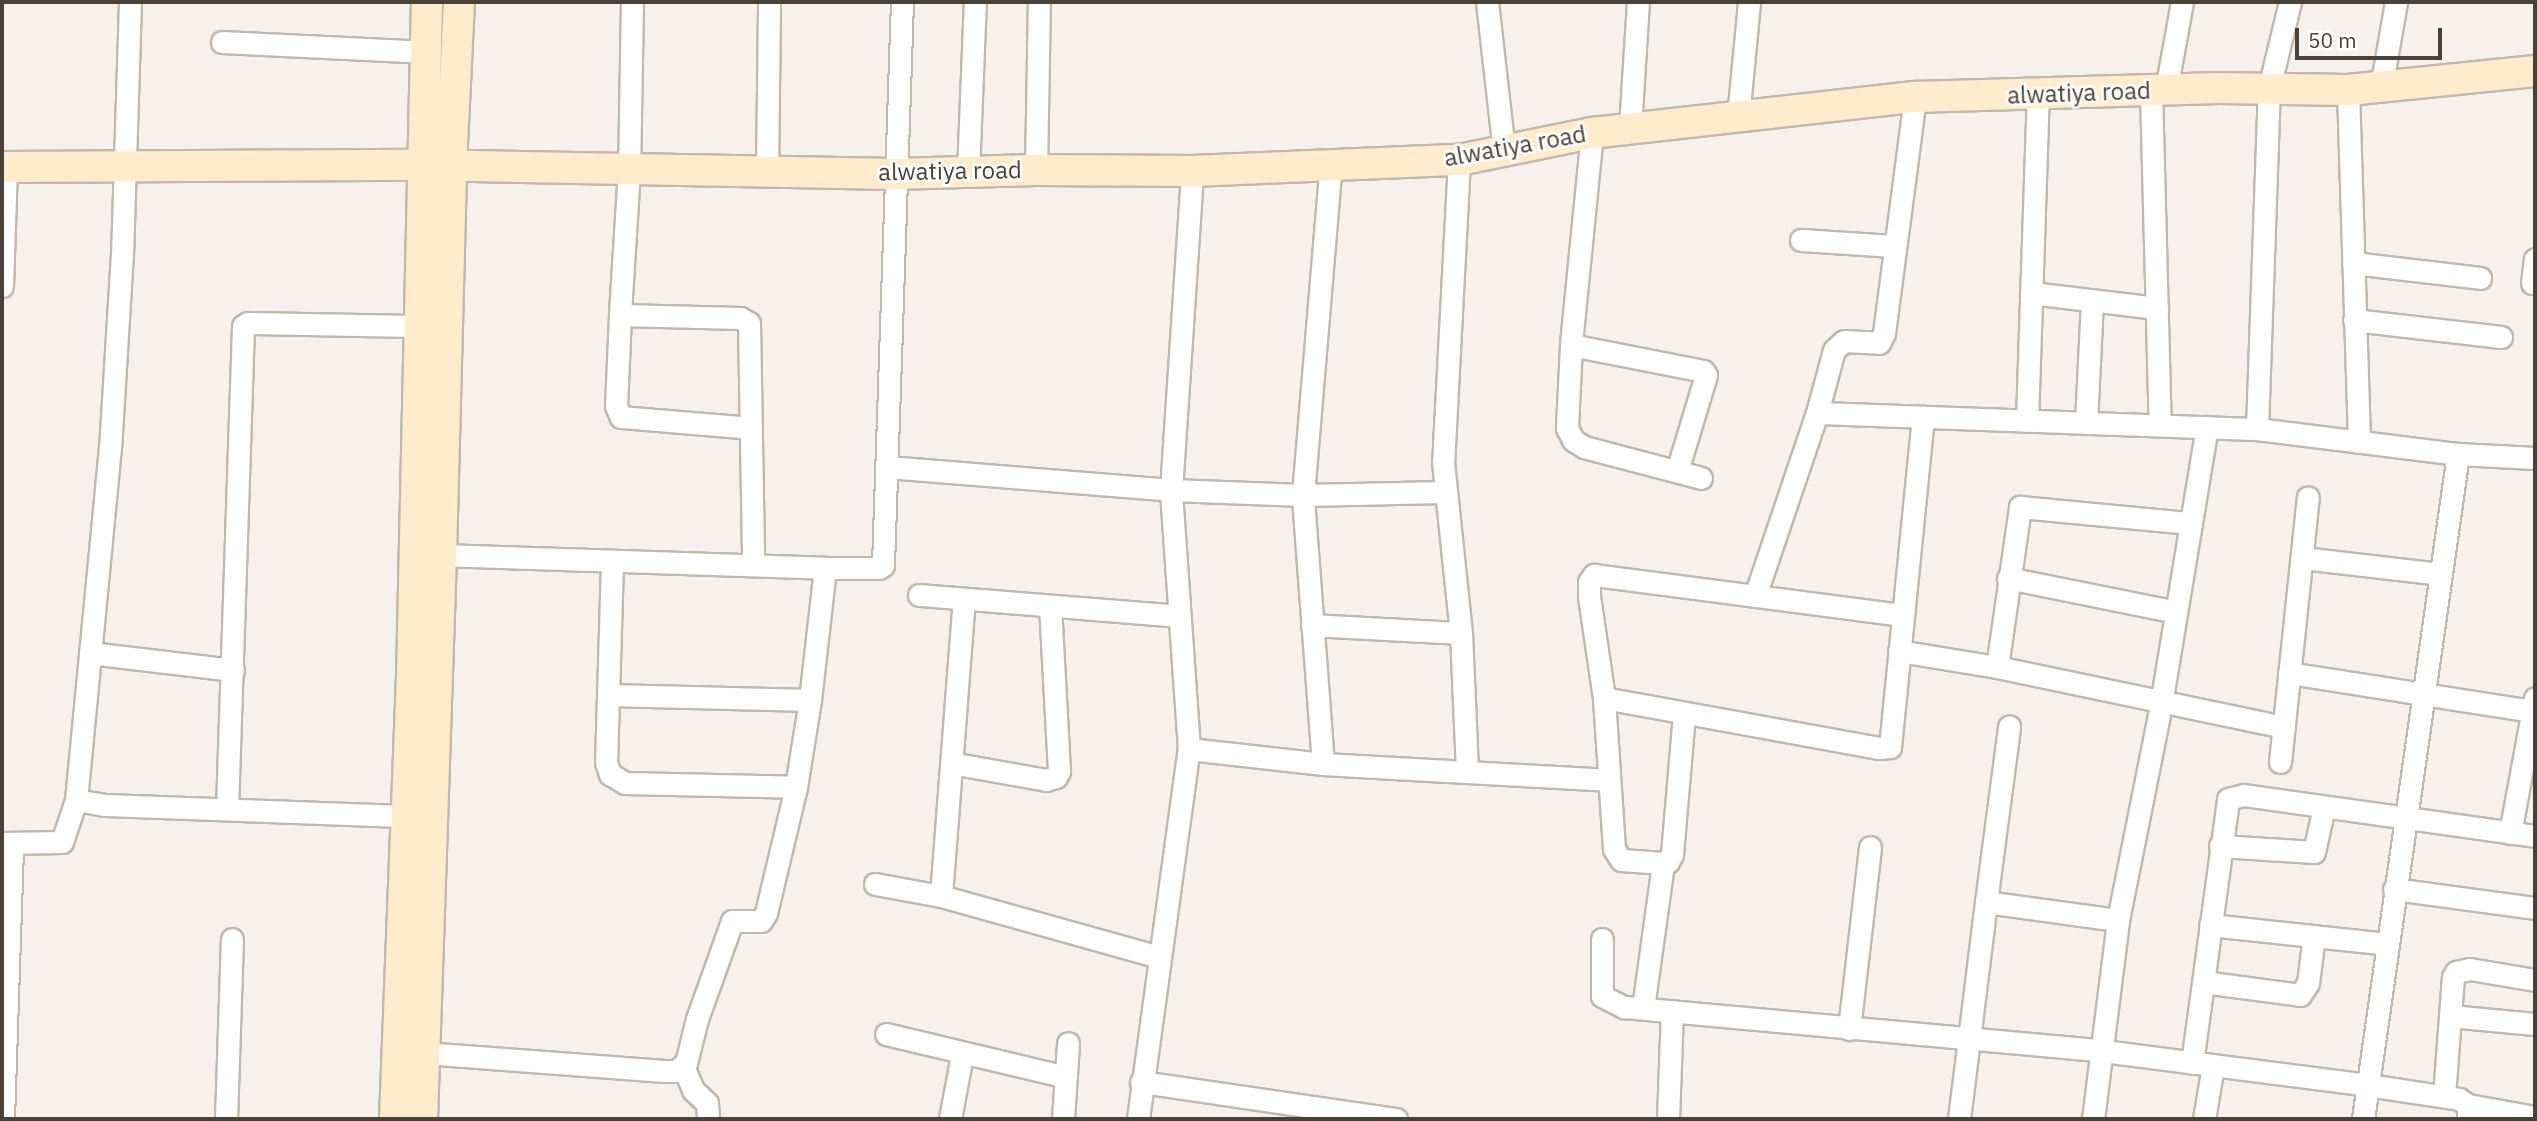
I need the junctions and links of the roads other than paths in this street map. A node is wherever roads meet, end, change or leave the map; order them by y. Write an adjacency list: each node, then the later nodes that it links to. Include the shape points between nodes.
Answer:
1 (130, 2): 31 (street)
2 (427, 2): 16 (street)
3 (459, 2): 30 (street)
4 (632, 2): 33 (street)
5 (769, 2): 35 (street)
6 (902, 2): 38 (street)
7 (975, 2): 37 (street)
8 (1039, 2): 34 (street)
9 (1487, 2): 27 (street)
10 (1639, 2): 25 (street)
11 (1749, 2): 24 (street)
12 (2182, 2): 21 (street)
13 (2290, 2): 18 (street)
14 (2396, 2): 19 (street)
15 (222, 41): 16 (street)
16 (428, 52): 30 (street)
17 (2535, 71): 19 (street, alwatiya road)
18 (2269, 88): 20 (street, alwatiya road); 21 (street, alwatiya road); 61 (street)
19 (2381, 88): 20 (street, alwatiya road)
20 (2348, 90): 42 (street)
21 (2159, 91): 22 (street, alwatiya road); 48 (street)
22 (2039, 95): 23 (street, alwatiya road); 46 (street)
23 (1915, 97): 24 (street, alwatiya road); 40 (street)
24 (1738, 117): 25 (street, alwatiya road)
25 (1630, 128): 26 (street, alwatiya road)
26 (1592, 133): 27 (street, alwatiya road); 53 (street)
27 (1504, 152): 28 (street, alwatiya road)
28 (1460, 160): 29 (street, alwatiya road); 69 (street)
29 (1331, 164): 36 (street, alwatiya road); 70 (street)
30 (436, 165): 31 (street, alwatiya road); 33 (street, alwatiya road); 51 (street); 73 (street)
31 (126, 166): 32 (street, alwatiya road); 90 (street, via 110,447)
32 (4, 167): 45 (street)
33 (629, 170): 35 (street, alwatiya road); 49 (street)
34 (1036, 170): 36 (street, alwatiya road); 37 (street, alwatiya road)
35 (767, 172): 38 (street, alwatiya road)
36 (1192, 172): 68 (street)
37 (968, 173): 38 (street, alwatiya road)
38 (894, 174): 65 (street)
39 (1801, 240): 40 (street)
40 (1894, 246): 54 (street, via 1881,339 1838,344)
41 (2535, 259): 44 (street)
42 (2353, 264): 43 (street); 50 (street)
43 (2480, 278)
44 (2532, 283)
45 (2, 286)
46 (2031, 293): 47 (street); 56 (street)
47 (2092, 300): 48 (street); 57 (street)
48 (2157, 308): 58 (street)
49 (620, 315): 60 (street, via 616,406 621,418); 60 (street, via 740,318 749,323)
50 (2354, 320): 52 (street); 62 (street)
51 (418, 326): 92 (street, via 243,326); 114 (street)
52 (2501, 337)
53 (1571, 345): 66 (street, via 1567,428 1573,440 1584,447); 66 (street, via 1703,370 1706,375)
54 (1817, 413): 55 (street); 81 (street)
55 (1923, 417): 56 (street); 85 (street)
56 (2026, 421): 57 (street)
57 (2086, 423): 58 (street)
58 (2160, 425): 59 (street)
59 (2207, 427): 61 (street); 72 (street)
60 (751, 428): 76 (street)
61 (2257, 429): 62 (street)
62 (2358, 442): 63 (street)
63 (2458, 454): 64 (street); 78 (street)
64 (2535, 458)
65 (887, 467): 68 (street); 77 (street, via 883,565)
66 (1677, 471): 67 (street)
67 (1701, 478)
68 (1171, 490): 70 (street); 86 (street)
69 (1444, 492): 70 (street); 88 (street)
70 (1303, 495): 87 (street)
71 (2308, 497): 74 (street)
72 (2190, 523): 79 (street, via 2020,507); 84 (street)
73 (441, 555): 75 (street); 146 (street)
74 (2302, 558): 78 (street); 93 (street)
75 (612, 562): 76 (street); 95 (street)
76 (753, 564): 77 (street)
77 (825, 568): 97 (street)
78 (2440, 574): 94 (street)
79 (2008, 578): 84 (street); 91 (street)
80 (919, 595): 82 (street)
81 (1755, 596): 85 (street); 96 (street, via 1594,575 1589,596)
82 (964, 599): 83 (street); 106 (street)
83 (1050, 606): 86 (street); 106 (street, via 1056,777 1046,780)
84 (2176, 612): 98 (street)
85 (1902, 615): 89 (street)
86 (1179, 616): 104 (street)
87 (1312, 625): 88 (street); 107 (street)
88 (1461, 633): 108 (street)
89 (1899, 651): 91 (street); 100 (street, via 1893,741 1885,749)
90 (90, 653): 92 (street); 111 (street)
91 (1997, 667): 98 (street)
92 (233, 670): 113 (street)
93 (2289, 673): 94 (street); 102 (street)
94 (2423, 694): 99 (street); 115 (street)
95 (609, 695): 97 (street); 110 (street, via 606,762 617,780)
96 (1604, 698): 100 (street); 109 (street)
97 (810, 700): 110 (street)
98 (2161, 704): 102 (street); 127 (street)
99 (2534, 704): 103 (street)
100 (1684, 714): 121 (street, via 1672,854)
101 (2009, 727): 125 (street)
102 (2284, 727): 105 (street)
103 (2531, 743): 116 (street)
104 (1189, 749): 107 (street); 133 (street)
105 (2280, 762)
106 (951, 763): 124 (street)
107 (1323, 764): 108 (street)
108 (1467, 771): 109 (street)
109 (1607, 780): 121 (street, via 1615,856)
110 (796, 787): 149 (street, via 765,918 732,920)
111 (76, 800): 113 (street); 118 (street, via 62,842)
112 (2324, 807): 115 (street); 119 (street, via 2314,852); 119 (street, via 2233,796 2228,799)
113 (227, 809): 114 (street)
114 (405, 816): 158 (street)
115 (2404, 819): 116 (street); 123 (street)
116 (2510, 832): 117 (street)
117 (2535, 836)
118 (7, 843): 134 (street)
119 (2220, 846): 128 (street)
120 (1870, 847): 141 (street)
121 (1663, 863): 137 (street)
122 (875, 884): 124 (street)
123 (2394, 889): 126 (street); 132 (street)
124 (941, 896): 133 (street)
125 (1986, 902): 127 (street); 143 (street)
126 (2535, 908)
127 (2118, 920): 145 (street)
128 (2210, 925): 129 (street); 136 (street)
129 (2315, 936): 132 (street); 136 (street, via 2308,983 2300,995)
130 (232, 939): 157 (street)
131 (1602, 939): 137 (street, via 1602,996 1624,1007)
132 (2387, 944): 152 (street)
133 (1160, 957): 151 (street)
134 (5, 968): 156 (street)
135 (2535, 979): 139 (street, via 2462,969 2453,977)
136 (2203, 982): 148 (street)
137 (1643, 1008): 138 (street)
138 (1672, 1011): 141 (street); 165 (street)
139 (2451, 1016): 140 (street); 153 (street)
140 (2535, 1024)
141 (1849, 1029): 143 (street)
142 (886, 1034): 147 (street)
143 (1967, 1040): 145 (street); 166 (street)
144 (1068, 1043): 150 (street)
145 (2103, 1052): 148 (street); 167 (street)
146 (424, 1054): 149 (street, via 664,1071); 159 (street)
147 (962, 1055): 150 (street); 161 (street)
148 (2203, 1064): 152 (street); 168 (street)
149 (683, 1066): 160 (street, via 687,1081 707,1103)
150 (1066, 1077): 162 (street)
151 (1141, 1082): 163 (street); 164 (street)
152 (2368, 1085): 153 (street); 169 (street)
153 (2444, 1096): 154 (street)
154 (2468, 1112): 155 (street)
155 (2535, 1117)
156 (3, 1119)
157 (226, 1119)
158 (395, 1119)
159 (422, 1119)
160 (708, 1119)
161 (950, 1119)
162 (1063, 1119)
163 (1138, 1119)
164 (1396, 1119)
165 (1668, 1119)
166 (1959, 1119)
167 (2093, 1119)
168 (2204, 1119)
169 (2363, 1119)

